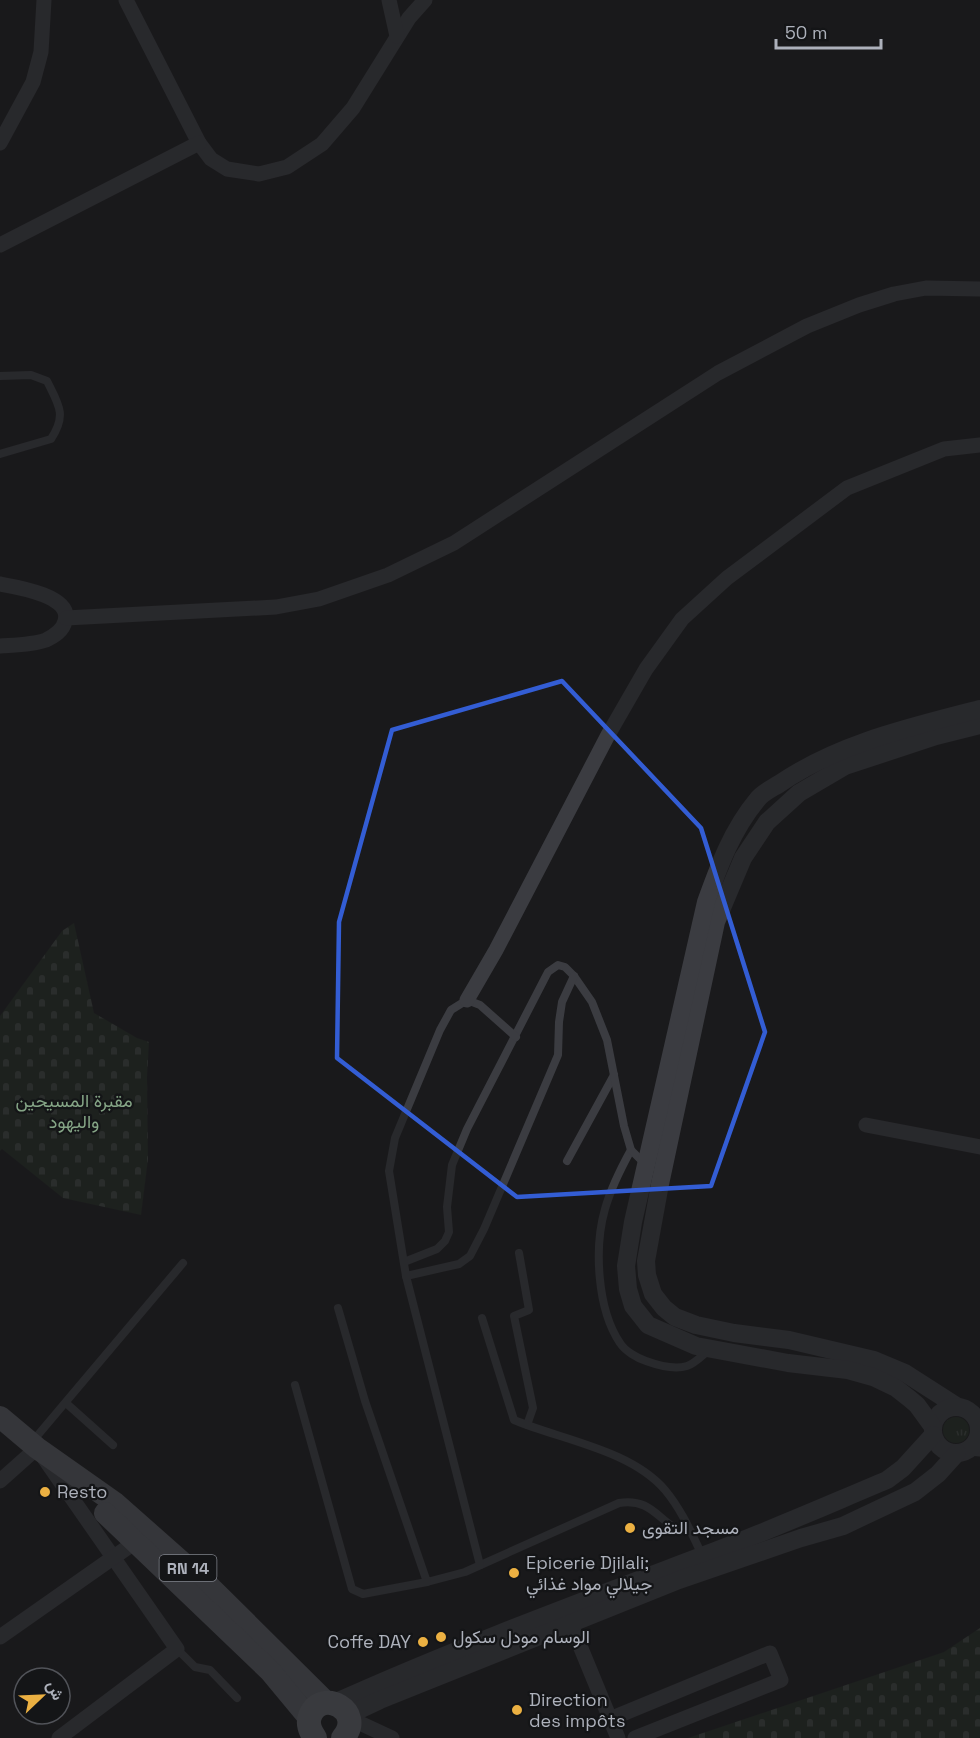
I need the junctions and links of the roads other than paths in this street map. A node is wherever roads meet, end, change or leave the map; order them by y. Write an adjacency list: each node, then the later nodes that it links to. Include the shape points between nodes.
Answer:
1 (44, 0): 6 (street, via 41,52 33,82)
2 (126, 0): 7 (street)
3 (389, 0): 5 (street)
4 (425, 0): 5 (street)
5 (397, 36): 7 (street, via 353,108 322,144 287,167 259,174 227,169 211,159)
6 (0, 143)
7 (200, 143): 8 (street)
8 (0, 245)
9 (980, 289): 14 (street, via 926,288 894,294 807,326 718,372 454,543 388,575 319,599 276,607)
10 (0, 376): 12 (lane, via 31,375 47,381 60,405 60,427 51,439)
11 (980, 445): 19 (street, via 944,449 847,488 727,578 682,619 640,678)
12 (0, 454)
13 (0, 584): 14 (street, via 34,591 60,604)
14 (66, 618): 15 (street, via 55,636)
15 (0, 646)
16 (980, 709): 26 (street, via 872,739 804,767 758,797 724,853 706,902)
17 (980, 725): 36 (street, via 845,765 799,793 775,814 743,858 716,922 646,1261 654,1294 675,1317 696,1325 789,1340 874,1360 905,1373)
18 (574, 976): 20 (lane, via 558,965 548,972); 21 (lane, via 592,1002); 30 (lane, via 562,1002 555,1064 470,1256 459,1264)
19 (467, 1000): 20 (lane, via 480,1005); 28 (lane, via 451,1010 440,1030 395,1138 389,1171)
20 (516, 1037): 28 (lane, via 452,1165 447,1207 449,1232 445,1241 437,1250)
21 (614, 1075): 24 (lane); 25 (lane)
22 (866, 1125): 23 (street)
23 (980, 1147)
24 (631, 1150): 26 (lane); 33 (lane, via 605,1210 601,1230 599,1279 609,1321 621,1344 639,1358 661,1366 686,1366)
25 (567, 1161)
26 (647, 1167): 33 (street, via 626,1266 633,1306 648,1325)
27 (519, 1254): 39 (lane, via 529,1310 514,1316 533,1407)
28 (404, 1262): 30 (lane)
29 (183, 1263): 35 (lane)
30 (406, 1276): 49 (lane)
31 (338, 1308): 50 (lane, via 365,1401)
32 (482, 1318): 39 (lane, via 514,1420)
33 (711, 1349): 40 (street, via 873,1377 896,1388 917,1405)
34 (295, 1385): 50 (lane, via 352,1589 363,1594)
35 (66, 1403): 41 (lane); 42 (lane)
36 (958, 1407): 38 (street, via 970,1412); 40 (street, via 939,1414)
37 (0, 1417): 41 (main road, RN 14)
38 (979, 1423): 43 (street, via 979,1434)
39 (527, 1425): 45 (lane, via 642,1470 664,1489)
40 (933, 1431): 43 (street, via 942,1448); 47 (street, via 903,1468 887,1480)
41 (34, 1445): 44 (street); 46 (main road, RN 14); 48 (street)
42 (113, 1445)
43 (969, 1450): 51 (street, via 915,1492 843,1526 679,1580)
44 (0, 1481)
45 (691, 1532): 47 (lane); 49 (lane, via 669,1525 645,1505 619,1503)
46 (142, 1538): 48 (street); 55 (main road, RN 14, via 210,1587); 57 (main road, RN 14, via 270,1671)
47 (702, 1556): 55 (street, via 381,1682)
48 (113, 1559): 52 (street); 53 (street)
49 (480, 1565): 50 (lane)
50 (427, 1582)
51 (571, 1624): 55 (street, via 380,1700); 56 (street)
52 (0, 1637)
53 (177, 1649): 54 (lane, via 195,1667 210,1670); 58 (street)
54 (237, 1698)
55 (345, 1719): 57 (highway, via 316,1708); 59 (street)
56 (610, 1719): 60 (street); 61 (street, via 770,1653 781,1680)
57 (312, 1728)
58 (59, 1738)
59 (392, 1738)
60 (618, 1738)
61 (635, 1738)

